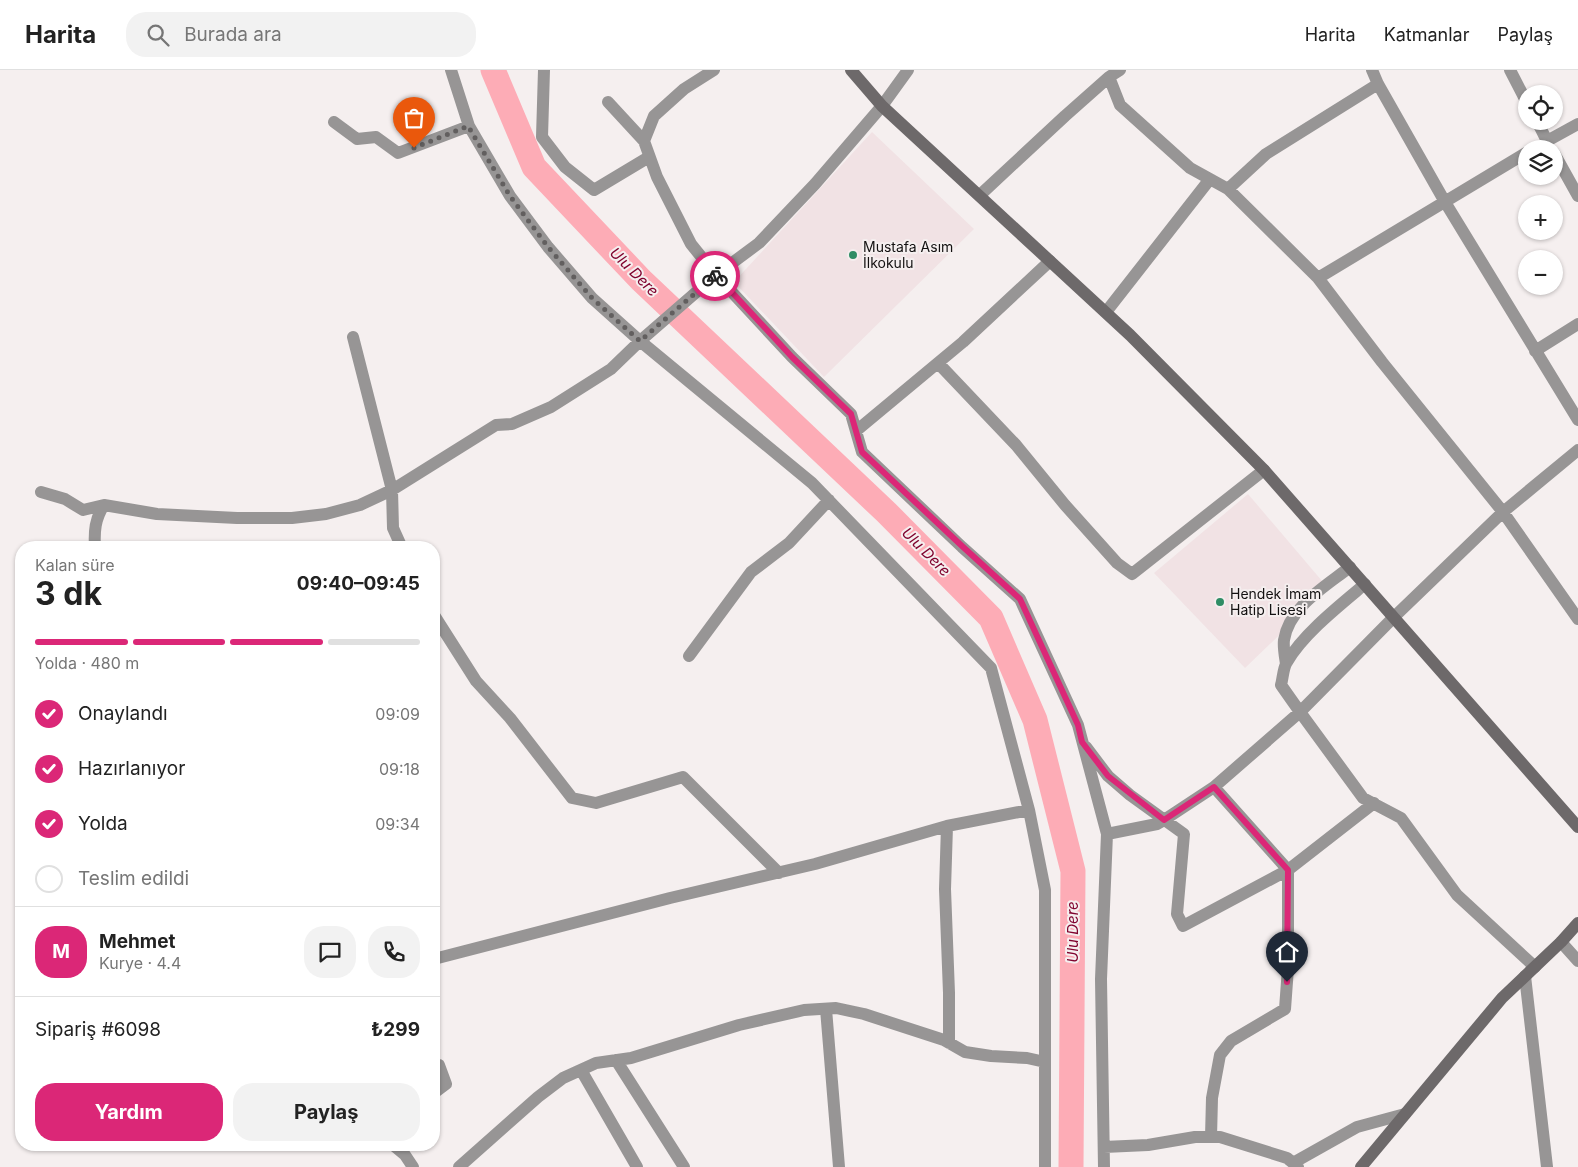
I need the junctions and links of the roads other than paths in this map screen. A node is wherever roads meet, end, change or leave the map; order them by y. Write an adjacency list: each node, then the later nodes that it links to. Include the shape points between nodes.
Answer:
1 (450, 70): 15 (street)
2 (544, 70): 18 (street, via 542,137 565,167 594,190)
3 (714, 70): 17 (street, via 684,89 654,116)
4 (851, 70): 12 (main road)
5 (908, 70): 12 (street)
6 (1372, 70): 9 (street)
7 (1510, 70): 10 (street)
8 (1114, 73): 21 (street, via 1120,104 1190,168); 23 (street)
9 (1378, 84): 22 (street, via 1266,154); 25 (street)
10 (1518, 86)
11 (608, 102): 17 (street)
12 (882, 106): 23 (main road); 27 (street, via 759,243)
13 (334, 122): 15 (street, via 356,139 376,137 398,153)
14 (1578, 124): 16 (street)
15 (468, 126): 32 (street, via 510,196 548,247 592,298)
16 (1556, 140)
17 (644, 141): 18 (street)
18 (650, 157): 27 (street, via 691,244)
19 (1518, 158): 25 (street)
20 (1563, 169): 24 (street)
21 (1210, 179): 22 (street); 29 (street)
22 (1228, 189): 28 (street)
23 (980, 196): 26 (main road)
24 (1578, 196)
25 (1444, 202): 28 (street); 33 (street)
26 (1050, 261): 29 (main road); 34 (street)
27 (716, 275): 32 (street); 36 (street, via 792,357 851,414)
28 (1318, 278): 43 (street)
29 (1106, 312): 38 (main road)
30 (1578, 324): 33 (street)
31 (353, 337): 39 (street)
32 (640, 341): 39 (street, via 612,369 552,406 512,424 496,425); 41 (street)
33 (1535, 351): 35 (street)
34 (938, 363): 36 (street); 38 (street, via 1016,445 1117,563 1132,574)
35 (1578, 420)
36 (856, 431): 54 (street, via 862,452 1020,599 1078,725)
37 (1578, 450): 43 (street)
38 (1264, 470): 46 (main road)
39 (392, 490): 42 (street, via 360,505 292,518 157,514); 45 (street, via 393,528)
40 (40, 492): 42 (street, via 65,499 83,510)
41 (829, 500): 51 (street, via 789,543 751,572); 57 (street, via 991,668)
42 (104, 505): 44 (street, via 98,514)
43 (1503, 512): 48 (street); 49 (street)
44 (95, 541)
45 (399, 541)
46 (1350, 567): 47 (main road); 52 (street, via 1294,616 1284,641)
47 (1365, 584): 48 (main road); 52 (street, via 1320,624)
48 (1394, 617): 53 (street); 60 (main road)
49 (1578, 619)
50 (440, 624): 63 (street, via 476,681 510,718 572,798 596,803 683,777)
51 (689, 656)
52 (1286, 664): 53 (street, via 1281,685)
53 (1300, 712): 55 (street); 56 (street, via 1363,798)
54 (1082, 742): 58 (street, via 1108,776); 61 (street)
55 (1214, 787): 58 (street); 62 (street)
56 (1374, 803): 62 (street); 68 (street, via 1401,818 1457,895)
57 (1029, 810): 59 (street); 73 (street, via 1045,890)
58 (1164, 820): 61 (street); 62 (street, via 1184,834 1177,914 1183,926)
59 (947, 826): 63 (street); 71 (street)
60 (1578, 827)
61 (1107, 834): 79 (street, via 1101,979)
62 (1288, 870): 78 (street, via 1285,1009 1231,1041 1220,1055 1212,1098)
63 (779, 872): 66 (street)
64 (1578, 923): 65 (main road)
65 (1561, 942): 67 (street); 68 (main road)
66 (440, 957)
67 (1578, 961)
68 (1535, 967): 69 (main road)
69 (1525, 976): 77 (main road, via 1502,998); 91 (street)
70 (826, 1009): 71 (street, via 864,1014); 72 (street, via 804,1010 739,1025); 87 (street)
71 (948, 1042): 73 (street, via 966,1052)
72 (616, 1060): 75 (street, via 596,1063); 86 (street)
73 (1045, 1062): 88 (street)
74 (440, 1069): 76 (street, via 446,1084)
75 (581, 1070): 84 (street, via 563,1078 538,1097); 85 (street)
76 (440, 1088)
77 (1405, 1114): 83 (street, via 1357,1127); 90 (main road)
78 (1211, 1137): 79 (street, via 1148,1145); 83 (street, via 1287,1158)
79 (1104, 1146): 89 (street)
80 (399, 1151): 82 (street)
81 (410, 1151): 82 (street)
82 (411, 1164)
83 (1296, 1165)
84 (459, 1167)
85 (637, 1167)
86 (684, 1167)
87 (839, 1167)
88 (1045, 1167)
89 (1104, 1167)
90 (1361, 1167)
91 (1547, 1167)

